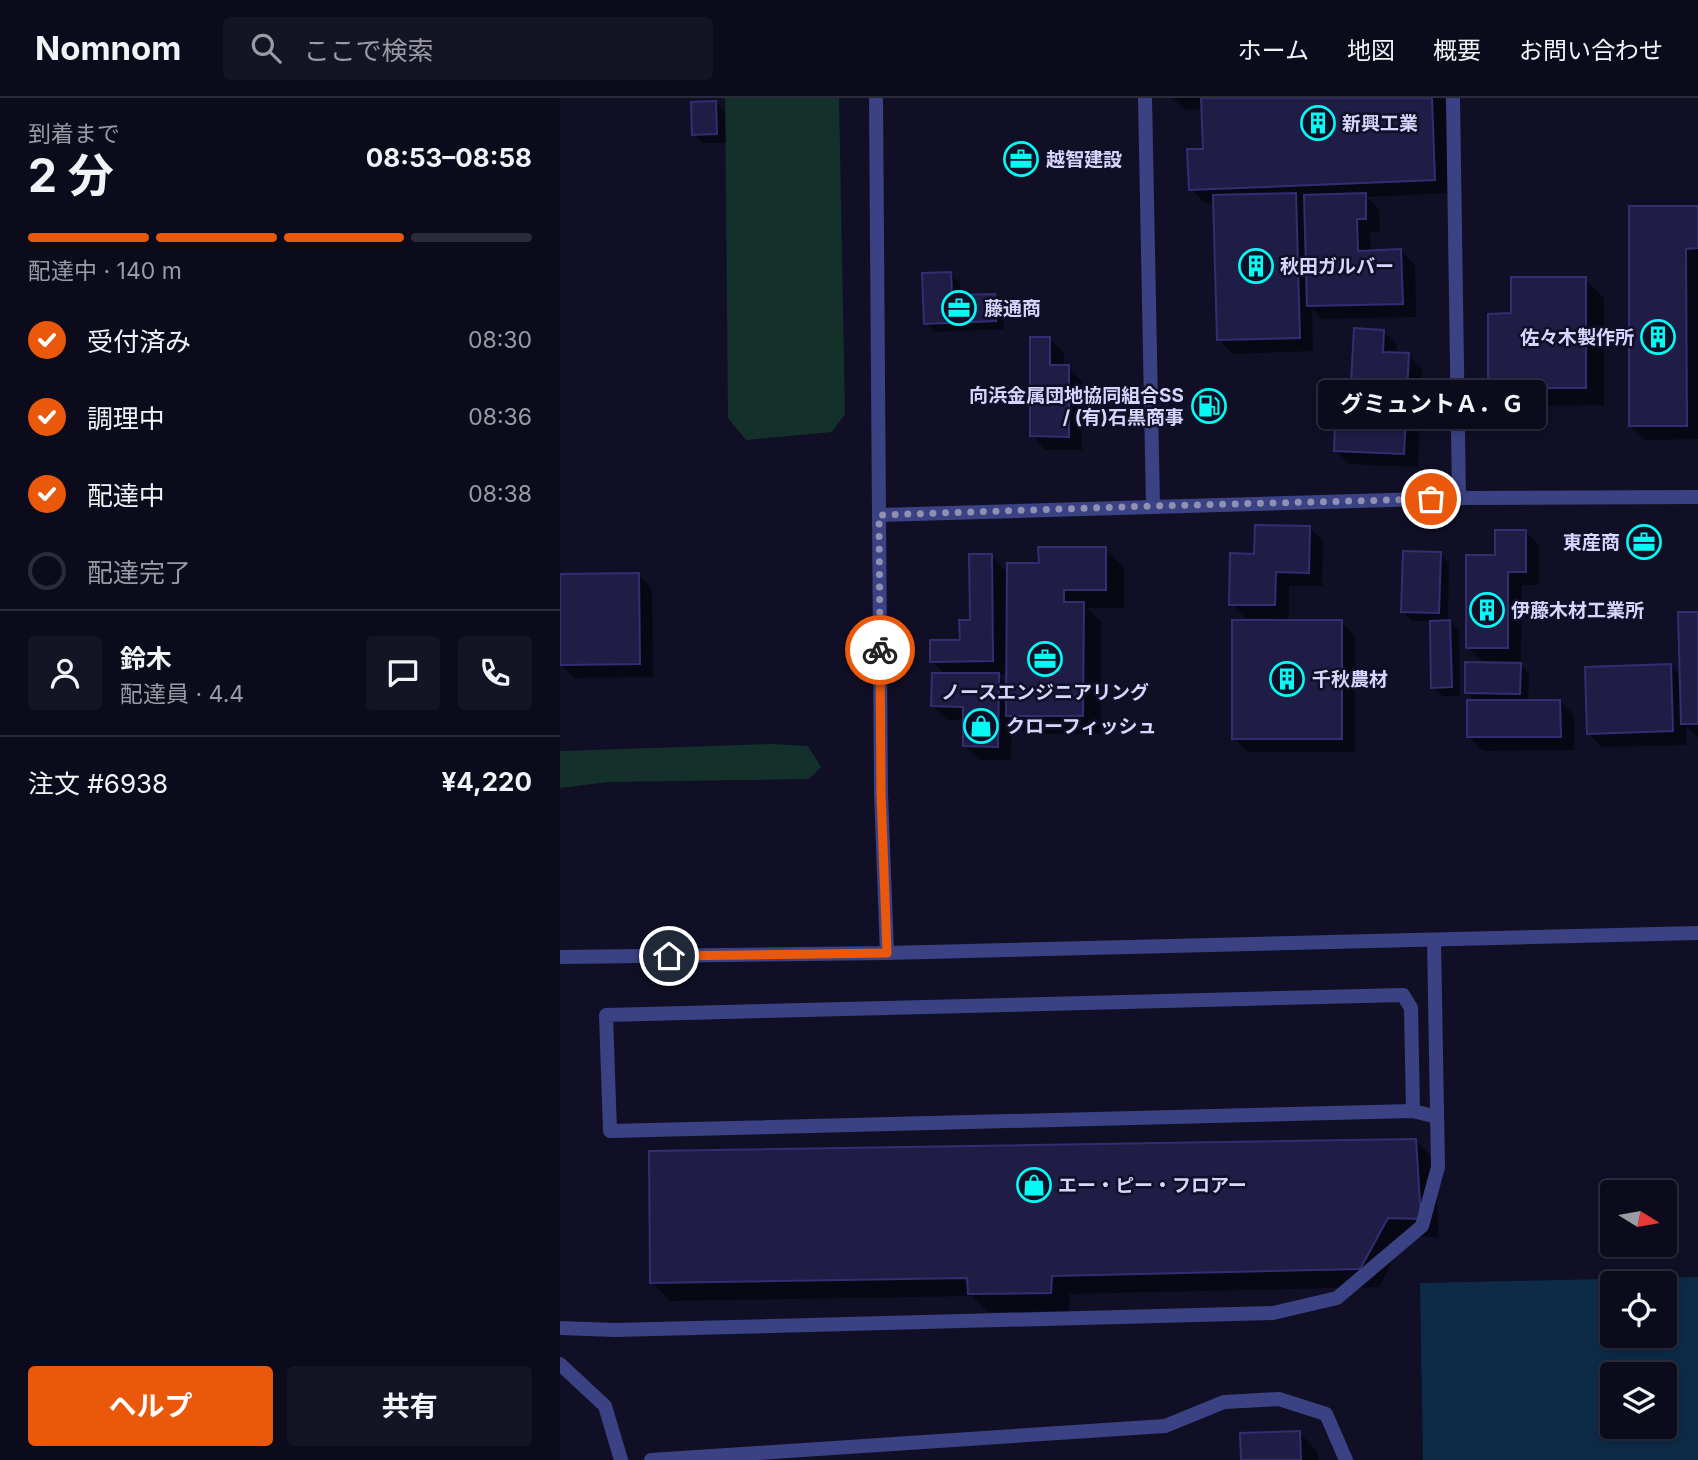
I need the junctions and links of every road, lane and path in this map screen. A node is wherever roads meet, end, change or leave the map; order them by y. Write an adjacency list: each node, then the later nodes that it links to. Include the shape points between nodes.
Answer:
1 (876, 98): 7 (street)
2 (1145, 98): 6 (street)
3 (1453, 98): 5 (street)
4 (1698, 497): 5 (street)
5 (1458, 498): 6 (street)
6 (1153, 506): 7 (street)
7 (879, 515): 10 (street)
8 (1698, 933): 9 (street)
9 (1434, 940): 10 (street); 13 (street)
10 (887, 953): 11 (street)
11 (560, 957)
12 (1413, 1111): 12 (street, via 610,1131 606,1015 1403,995 1411,1008); 13 (street)
13 (1437, 1117): 14 (street, via 1438,1167 1422,1226 1337,1298 1273,1313)
14 (560, 1328)
15 (560, 1364): 16 (street, via 605,1406)
16 (621, 1460)
17 (651, 1460): 18 (street, via 1165,1426 1224,1402 1279,1399 1326,1414)
18 (1346, 1460)

